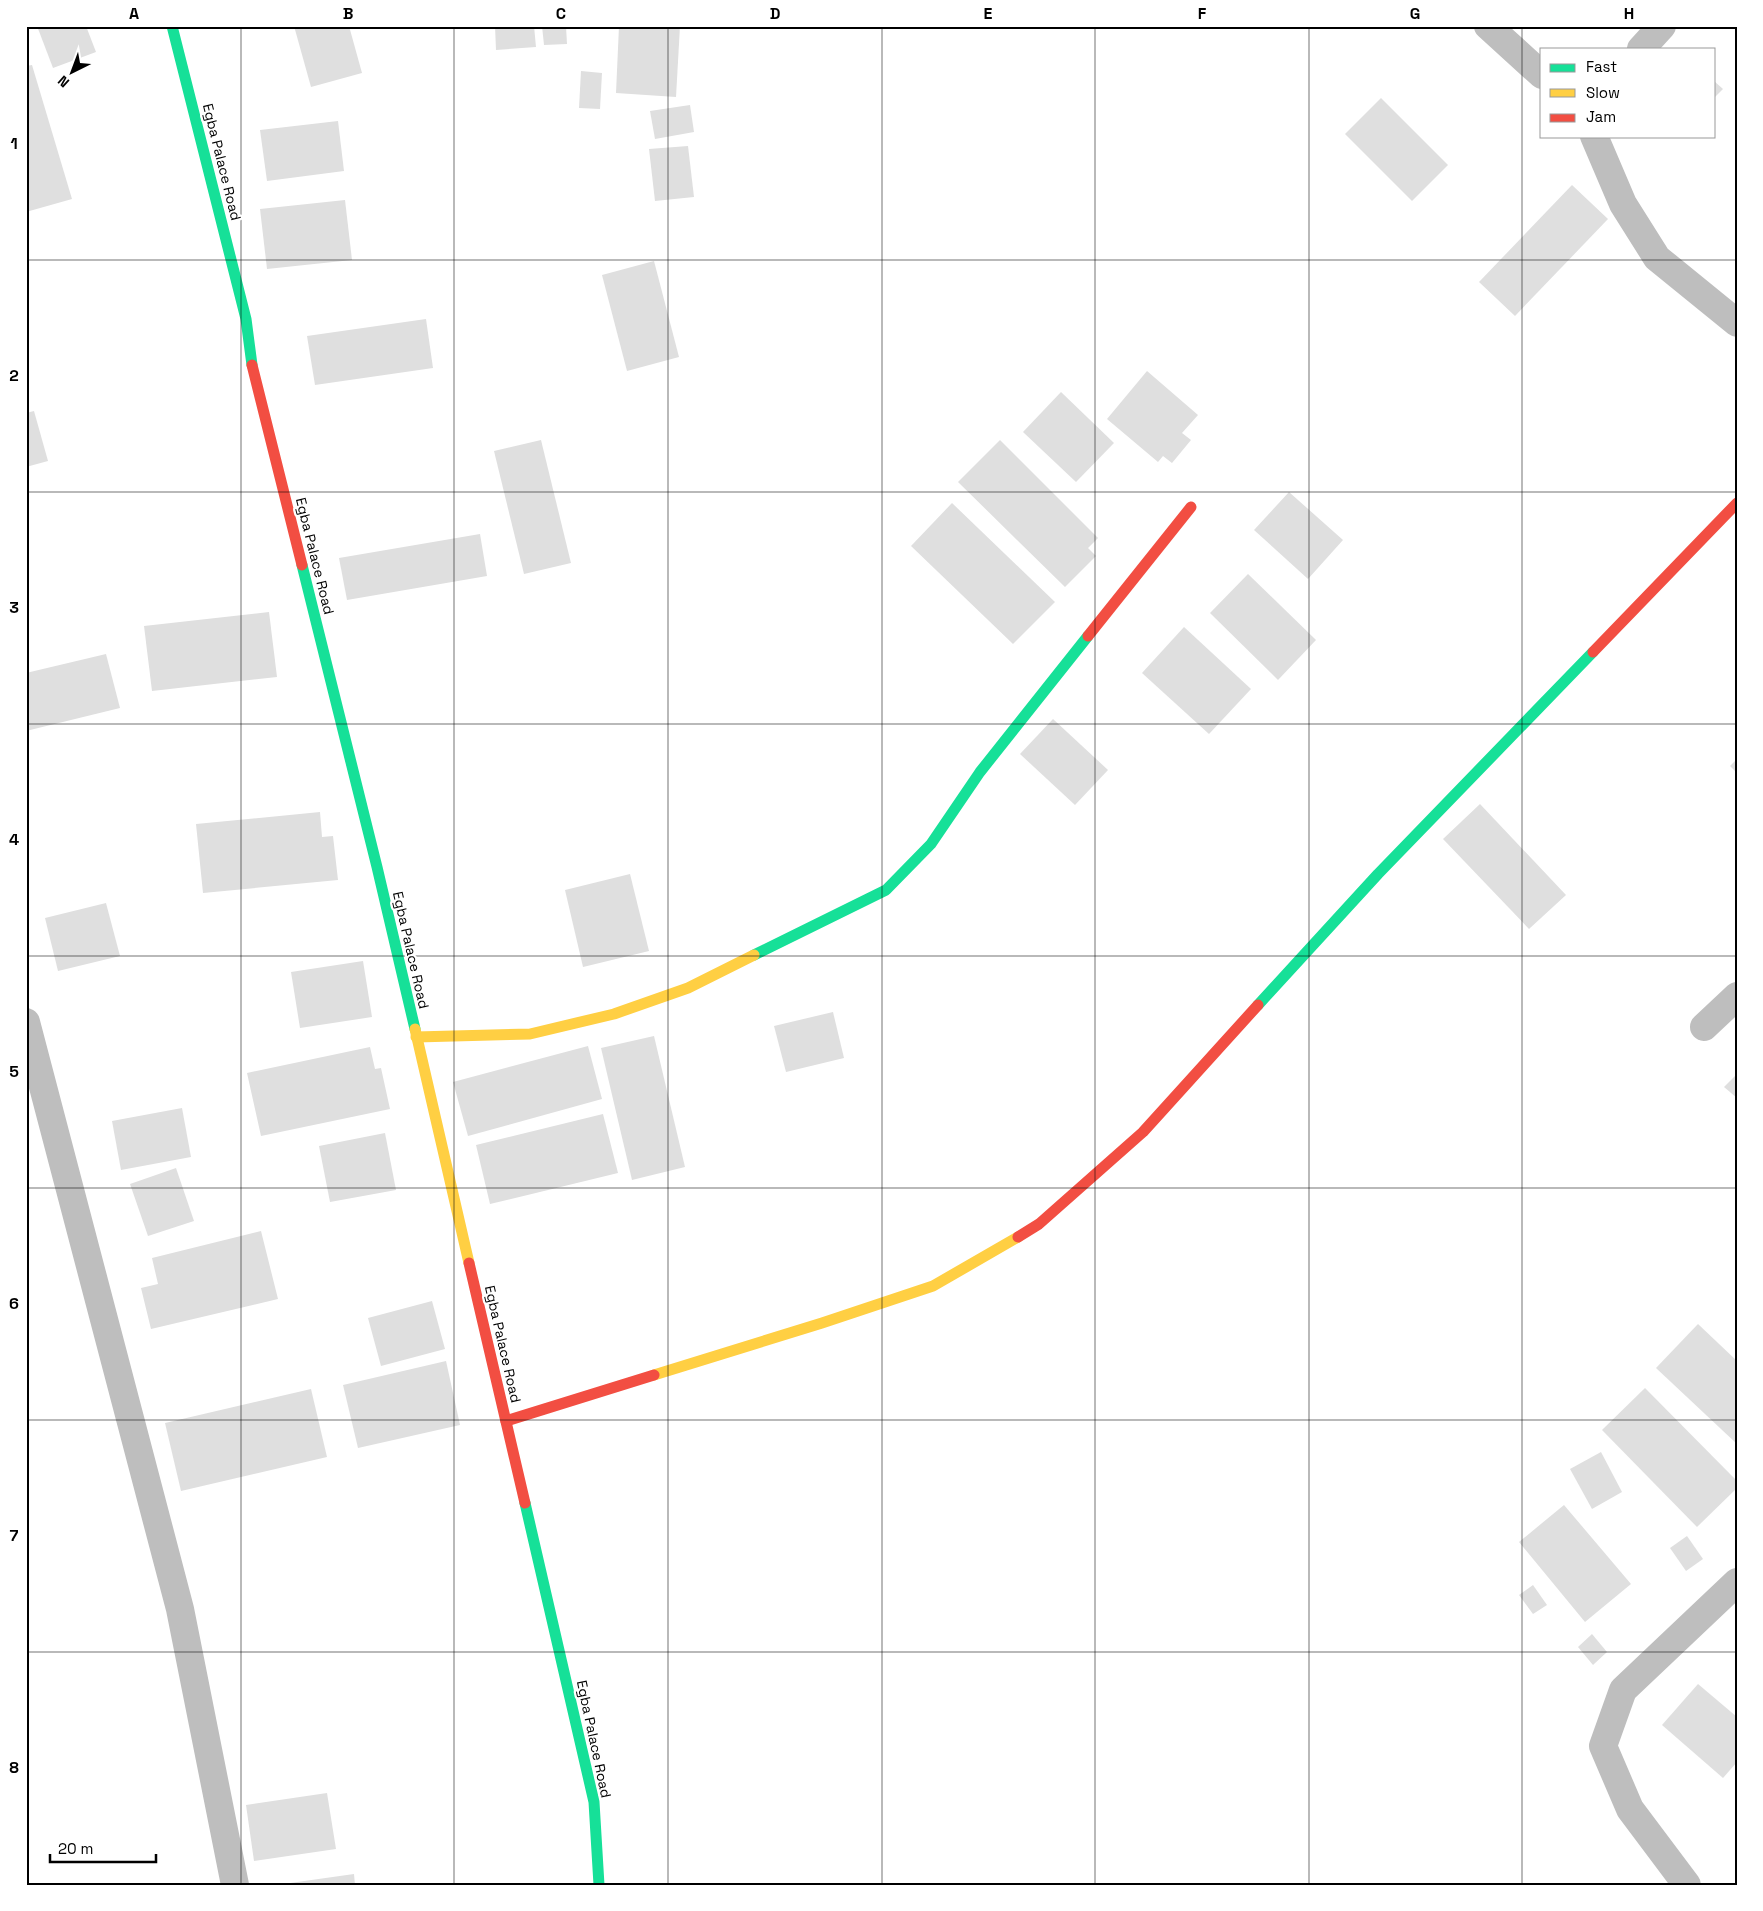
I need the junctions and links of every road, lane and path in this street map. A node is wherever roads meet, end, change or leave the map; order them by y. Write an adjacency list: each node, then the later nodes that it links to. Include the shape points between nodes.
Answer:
1 (172, 26): 13 (street, Egba Palace Road, via 246,320 250,361)
2 (1488, 26): 5 (street)
3 (1662, 26): 4 (street)
4 (1642, 48)
5 (1540, 72)
6 (1595, 138): 7 (street, via 1623,204 1657,258)
7 (1737, 323)
8 (1737, 503): 14 (street, via 1378,874 1143,1132 1039,1224 933,1286)
9 (1190, 507): 13 (street, via 980,772 931,844 886,890 688,988 614,1014 530,1034)
10 (1737, 996): 12 (street)
11 (26, 1022): 16 (street, via 180,1609)
12 (1704, 1027)
13 (416, 1037): 14 (street, Egba Palace Road)
14 (506, 1421): 17 (street, Egba Palace Road, via 594,1802)
15 (1737, 1582): 18 (street, via 1623,1690 1603,1746 1630,1808)
16 (235, 1885)
17 (598, 1885)
18 (1687, 1885)

